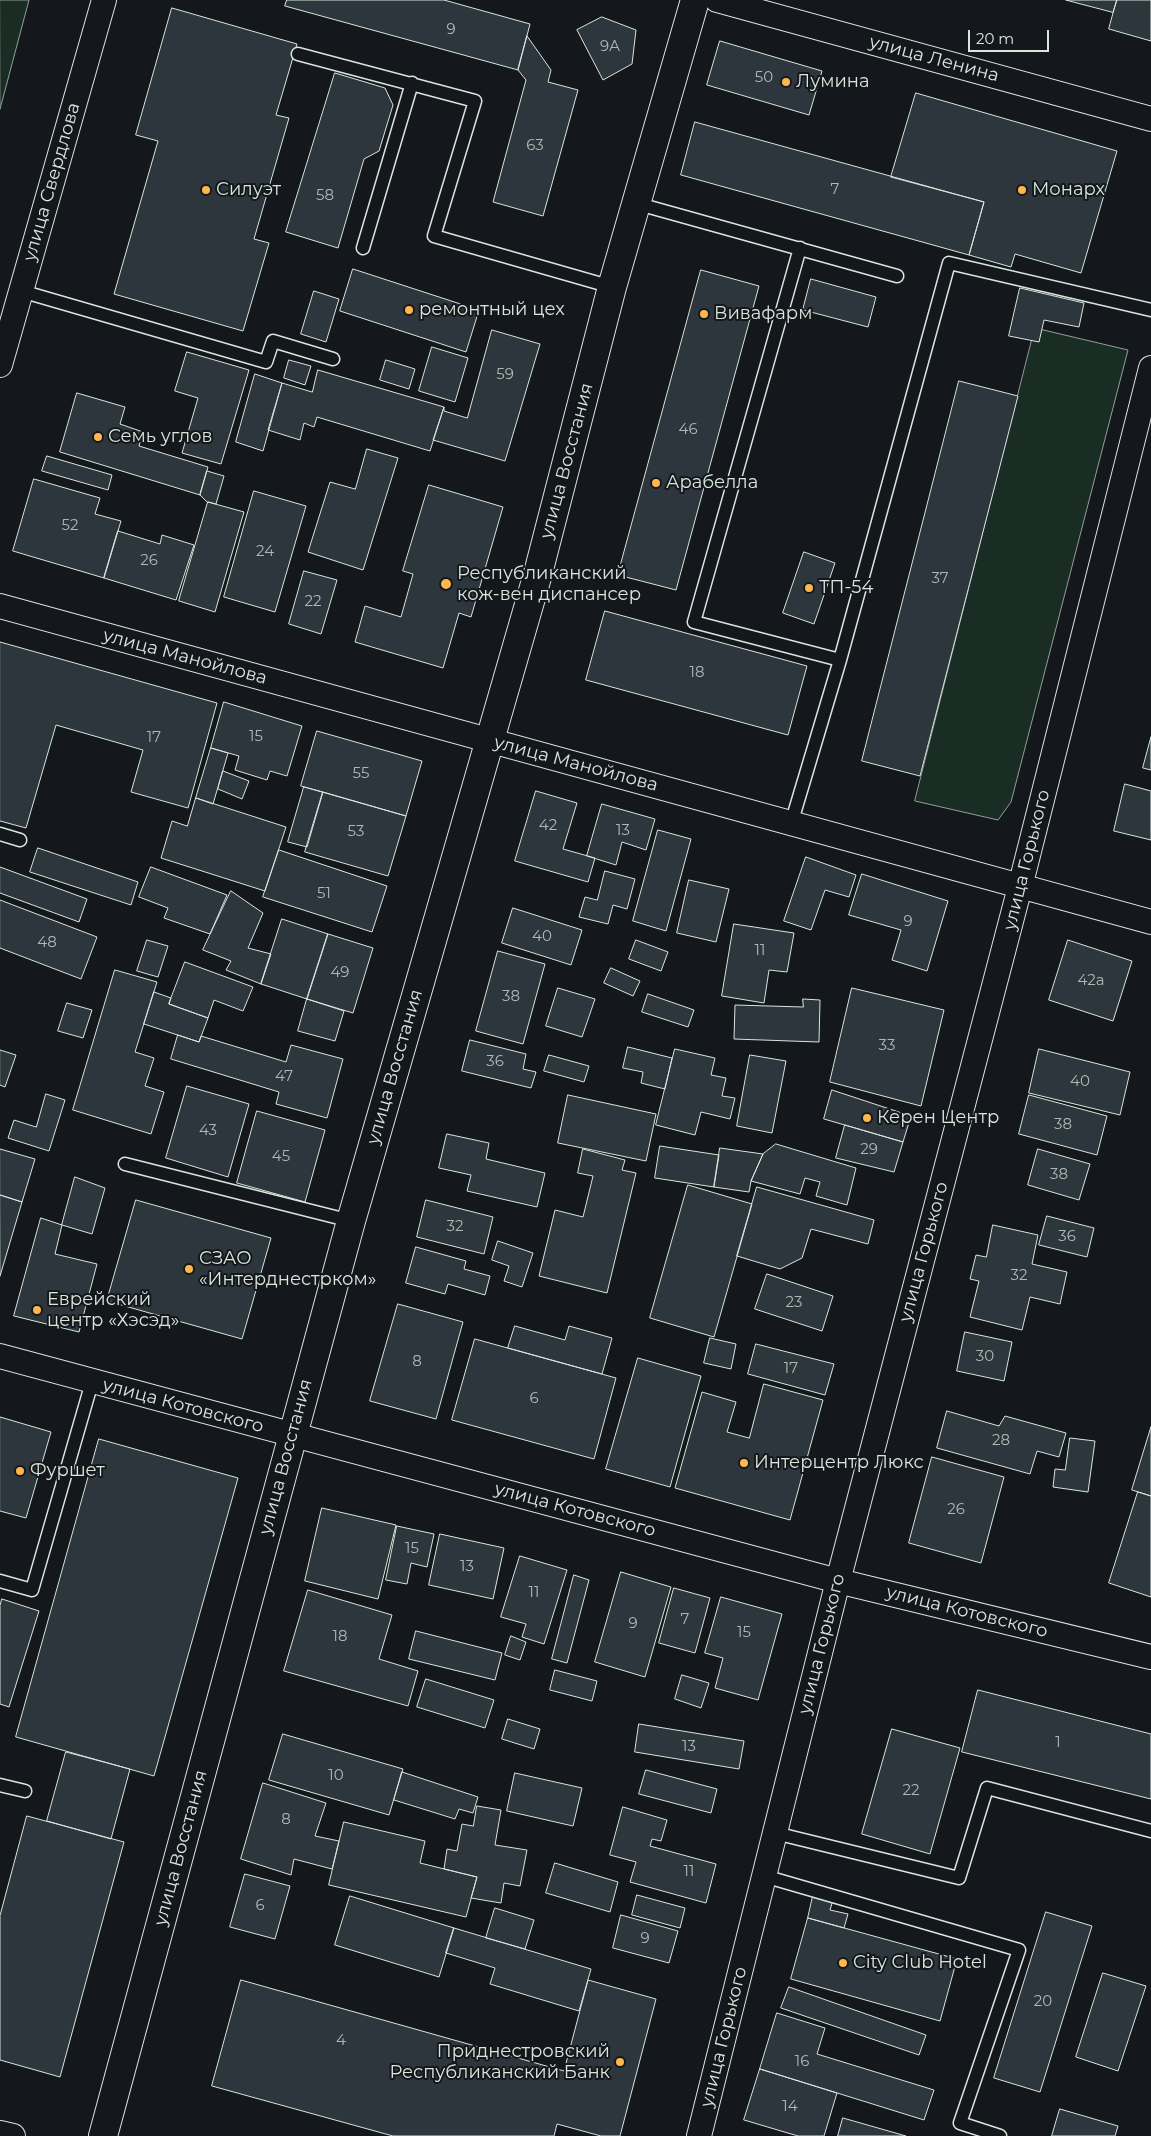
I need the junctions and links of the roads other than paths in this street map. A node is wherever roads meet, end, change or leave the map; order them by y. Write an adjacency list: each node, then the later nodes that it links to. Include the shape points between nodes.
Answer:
1 (104, 0): 12 (street, улица Свердлова)
2 (695, 0): 7 (street, улица Восстания)
3 (717, 0): 6 (street, улица Ленина)
4 (298, 54): 5 (lane)
5 (412, 83): 8 (lane); 11 (lane, via 474,100 434,236)
6 (1151, 119)
7 (635, 203): 9 (lane); 11 (street, улица Восстания)
8 (363, 248)
9 (800, 248): 10 (lane); 18 (lane, via 694,622)
10 (898, 276)
11 (612, 287): 19 (street, улица Восстания)
12 (21, 291): 14 (lane, via 266,362 273,341); 15 (street, улица Свердлова)
13 (1151, 310): 18 (lane, via 949,263)
14 (333, 358)
15 (0, 365)
16 (1151, 368): 23 (street, улица Горького)
17 (0, 606): 19 (street, улица Манойлова)
18 (840, 660): 20 (lane)
19 (490, 740): 20 (street, улица Манойлова); 26 (street, улица Восстания)
20 (791, 824): 23 (street, улица Манойлова)
21 (0, 834): 22 (lane)
22 (20, 840)
23 (1020, 887): 24 (street, улица Манойлова); 30 (street, улица Горького)
24 (1151, 922)
25 (125, 1164): 26 (lane)
26 (351, 1221): 29 (street, улица Восстания)
27 (0, 1356): 28 (street, улица Котовского)
28 (92, 1382): 29 (street, улица Котовского); 31 (lane, via 32,1590)
29 (292, 1435): 30 (street, улица Котовского); 40 (street, улица Восстания)
30 (838, 1580): 32 (street, улица Котовского); 36 (street, улица Горького)
31 (0, 1581)
32 (1151, 1657)
33 (0, 1785): 34 (lane)
34 (25, 1791)
35 (1151, 1831): 36 (lane, via 987,1788 959,1878)
36 (775, 1833): 37 (street, улица Горького)
37 (764, 1876): 41 (street, улица Горького); 42 (lane, via 1019,1950 960,2123)
38 (0, 2133): 39 (street)
39 (13, 2136)
40 (103, 2136)
41 (699, 2136)
42 (1000, 2136)

